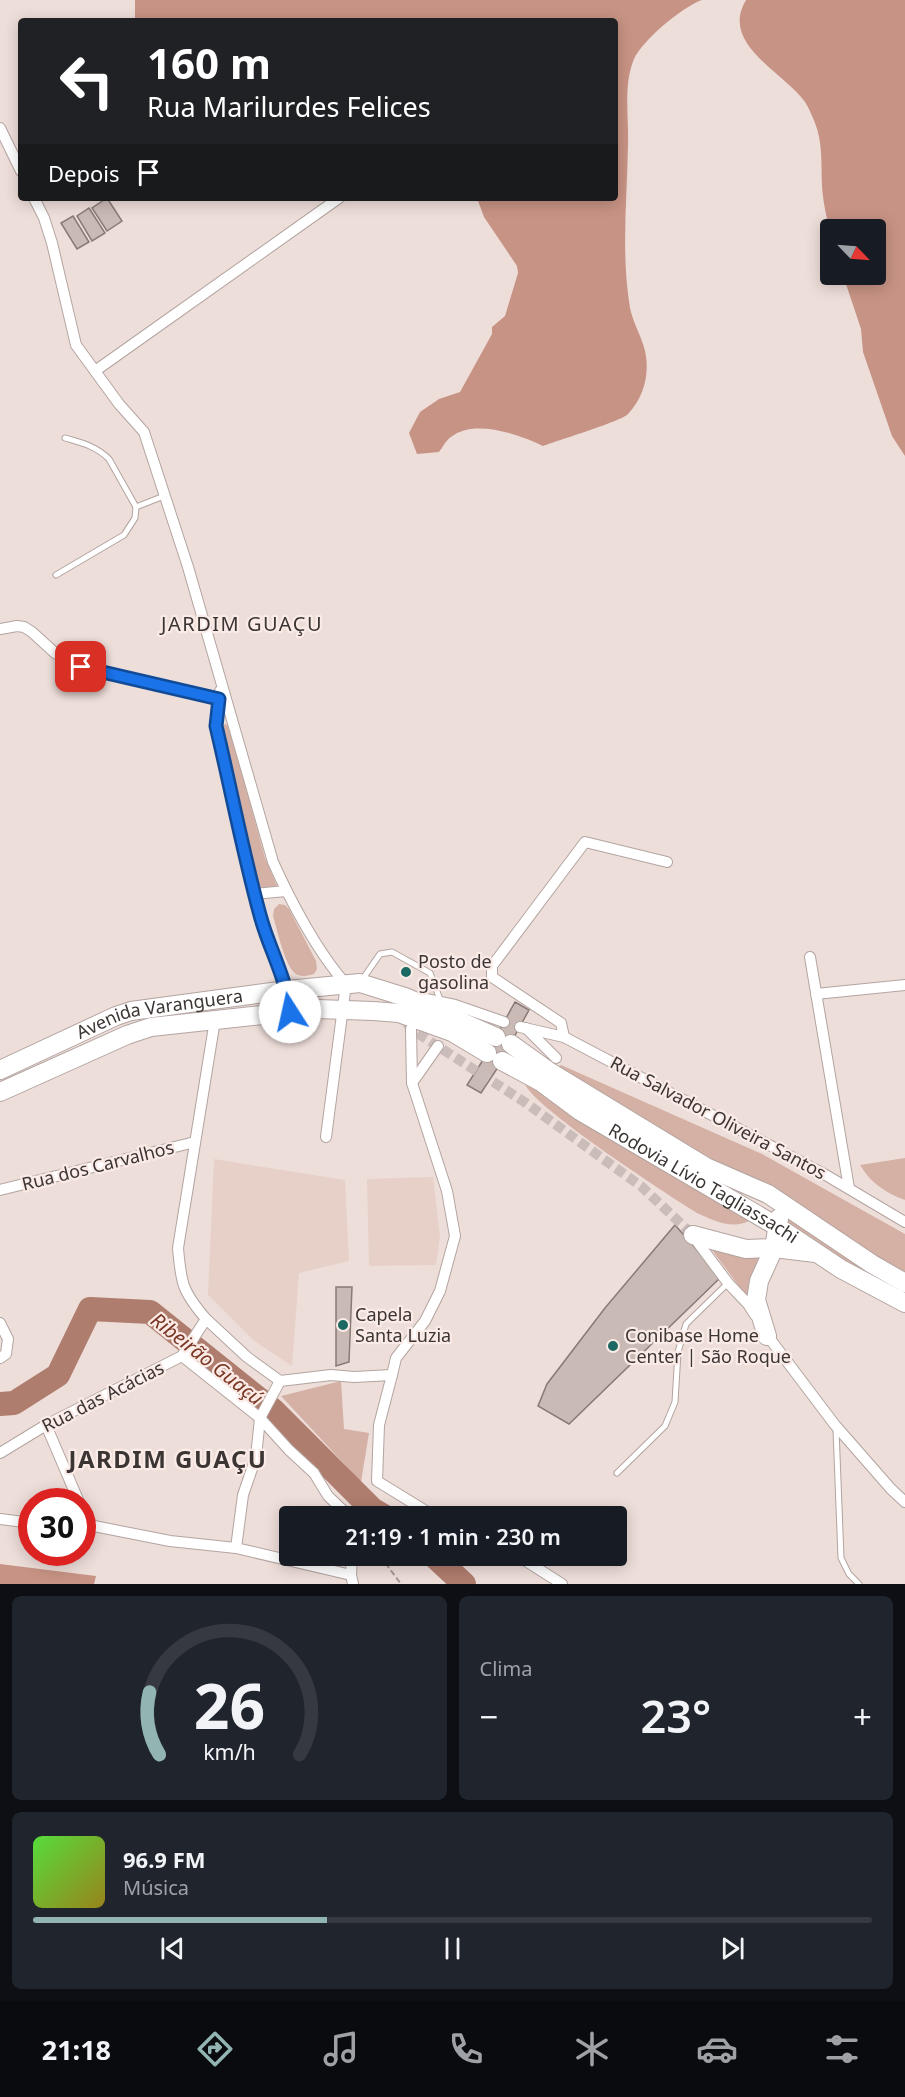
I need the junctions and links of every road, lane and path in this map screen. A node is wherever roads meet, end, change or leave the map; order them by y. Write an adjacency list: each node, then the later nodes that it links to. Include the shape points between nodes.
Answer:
1 (0, 128): 2 (street)
2 (18, 165)
3 (36, 201): 5 (street, via 44,218 76,345)
4 (335, 201): 5 (street)
5 (95, 371): 7 (street, via 118,405 144,432)
6 (65, 438): 8 (lane, via 102,452)
7 (164, 496): 8 (lane); 11 (street, via 188,567)
8 (136, 507): 9 (lane, via 135,518 124,535)
9 (56, 575)
10 (0, 629): 11 (street, via 24,627 55,653 81,667)
11 (222, 699): 13 (street, via 273,862); 14 (street, via 216,726)
12 (667, 862): 26 (street, via 585,842 492,966 492,977 561,1023)
13 (286, 891): 14 (street); 16 (street, via 334,971)
14 (254, 894): 18 (street)
15 (810, 957): 19 (street)
16 (353, 983): 18 (highway, Avenida Varanguera); 20 (highway, Avenida Varanguera); 21 (lane, via 381,954 392,952 430,973); 22 (street)
17 (905, 985): 19 (street)
18 (287, 990): 23 (street); 30 (highway, Avenida Varanguera, via 131,1011)
19 (816, 994): 35 (street)
20 (405, 997): 21 (street); 27 (highway, Avenida Varanguera)
21 (441, 1002): 27 (street)
22 (342, 1010): 23 (highway, Avenida Varanguera); 27 (highway, Avenida Varanguera, via 399,1013 452,1032); 33 (street)
23 (290, 1012): 24 (highway, Avenida Varanguera)
24 (215, 1020): 32 (highway, Avenida Varanguera, via 151,1027 127,1035); 34 (street, Rua dos Carvalhos)
25 (411, 1029): 31 (street)
26 (564, 1037): 29 (street); 29 (street, Rua Salvador Oliveira Santos, via 523,1027); 35 (street, Rua Salvador Oliveira Santos)
27 (500, 1043): 29 (highway, Rodovia Lívio Tagliassachi); 39 (highway, Rodovia Lívio Tagliassachi, via 541,1082 580,1111)
28 (438, 1046): 31 (street)
29 (553, 1065): 37 (highway, Rodovia Lívio Tagliassachi, via 706,1167)
30 (0, 1070)
31 (412, 1083): 51 (street, via 447,1191 455,1236 440,1291 425,1321 396,1358)
32 (0, 1092)
33 (326, 1137)
34 (195, 1142): 36 (street, Rua dos Carvalhos); 46 (street, Rua dos Carvalhos, via 178,1248 181,1278 190,1300)
35 (849, 1188): 38 (street, Rua Salvador Oliveira Santos)
36 (0, 1190)
37 (768, 1194): 39 (highway, via 778,1206); 44 (highway, Rodovia Lívio Tagliassachi)
38 (905, 1220)
39 (778, 1227): 41 (highway); 42 (highway, Rodovia Lívio Tagliassachi)
40 (693, 1235): 41 (highway, via 746,1248); 43 (street)
41 (774, 1248): 42 (highway); 48 (highway, via 759,1281 756,1300)
42 (816, 1254): 45 (highway, Rodovia Lívio Tagliassachi)
43 (728, 1283): 48 (street, via 748,1304); 57 (lane, via 686,1324 678,1352 675,1402 665,1426)
44 (905, 1283)
45 (905, 1303)
46 (206, 1319): 49 (street, Rua das Acácias); 52 (street)
47 (0, 1323): 50 (street, via 8,1339 6,1354)
48 (767, 1336): 55 (street)
49 (185, 1351): 53 (street); 54 (street, Rua das Acácias)
50 (0, 1358)
51 (392, 1375): 52 (street, via 330,1375); 61 (street, via 379,1425 377,1481)
52 (280, 1381): 53 (street)
53 (262, 1414): 60 (street); 65 (street, via 256,1457 243,1495)
54 (46, 1425): 56 (street, Rua das Acácias); 58 (street)
55 (836, 1425): 59 (street); 71 (lane, via 841,1558)
56 (0, 1452)
57 (617, 1473)
58 (73, 1488)
59 (905, 1502)
60 (338, 1506)
61 (418, 1506)
62 (0, 1519): 63 (street)
63 (18, 1521)
64 (96, 1527): 65 (street)
65 (236, 1548): 68 (street)
66 (387, 1566): 69 (path)
67 (534, 1566): 70 (street)
68 (352, 1580)
69 (400, 1584)
70 (562, 1584)
71 (859, 1584)

